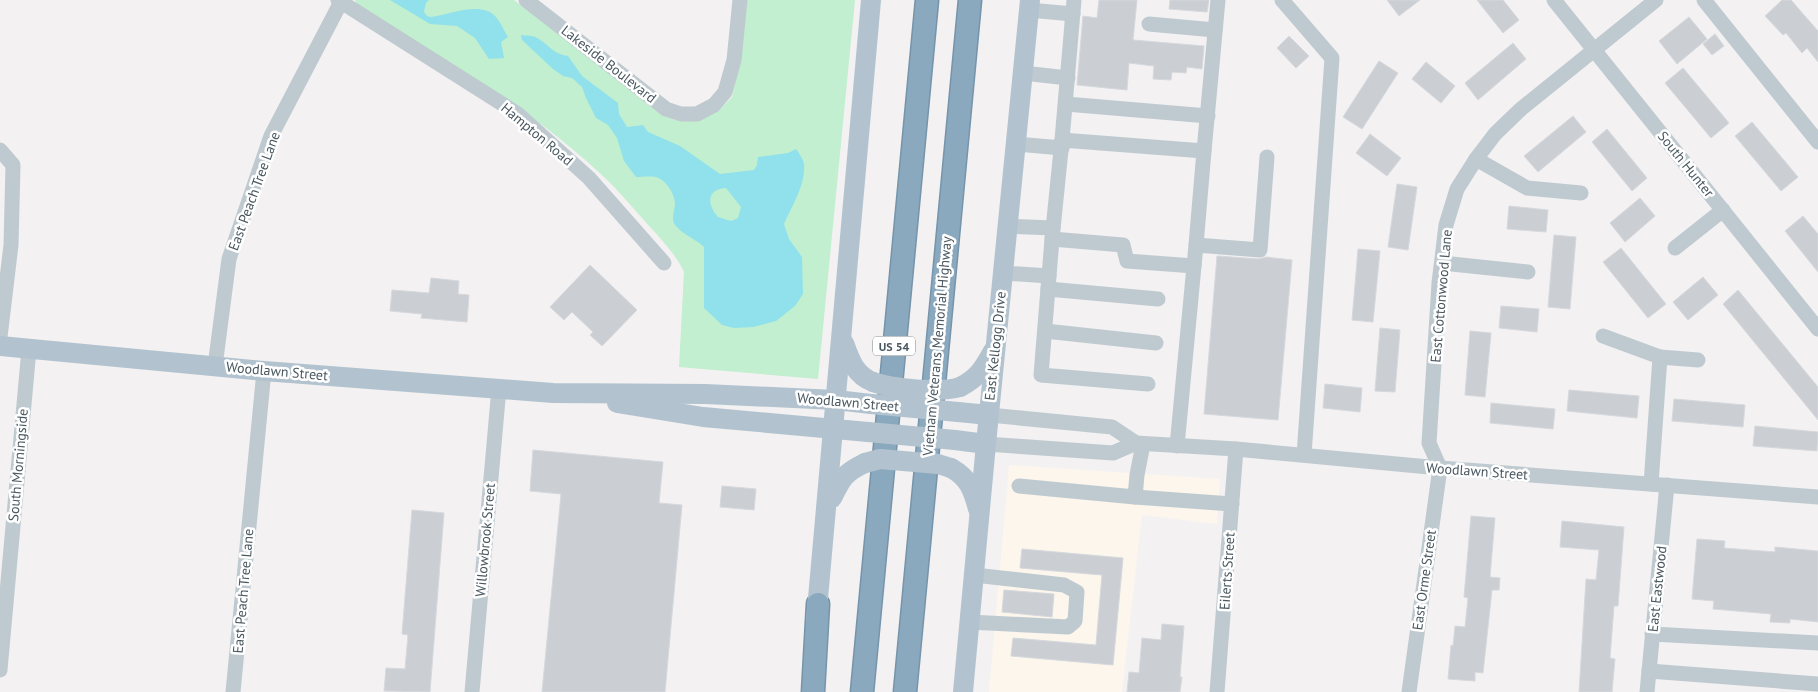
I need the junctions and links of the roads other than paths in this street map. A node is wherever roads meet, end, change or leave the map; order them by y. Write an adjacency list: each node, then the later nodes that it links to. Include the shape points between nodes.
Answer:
1 (526, 0): 2 (street, Lakeside Boulevard, via 666,109 681,114 698,114 714,105 725,92 734,60)
2 (740, 0)
3 (871, 0): 45 (main road)
4 (927, 0): 86 (highway, US 54)
5 (1218, 0): 15 (street)
6 (1282, 0): 64 (street, via 1332,58)
7 (1554, 0): 16 (street, South Hunter)
8 (1656, 0): 16 (street, East Cottonwood Lane)
9 (1704, 0): 21 (street)
10 (341, 1): 34 (street, Hampton Road, via 518,114 589,178); 52 (street, East Peach Tree Lane, via 271,136 229,259)
11 (970, 3): 87 (highway, Vietnam Veterans Memorial Highway)
12 (1030, 5): 13 (street); 17 (main road, East Kellogg Drive)
13 (1074, 7): 18 (street)
14 (1149, 24): 15 (street)
15 (1215, 30): 20 (street)
16 (1594, 50): 27 (street, East Cottonwood Lane, via 1521,108); 29 (street, South Hunter)
17 (1023, 73): 18 (street); 22 (main road, East Kellogg Drive)
18 (1068, 78): 19 (street)
19 (1066, 104): 20 (street); 23 (street)
20 (1208, 116): 25 (street)
21 (1818, 142)
22 (1016, 144): 23 (street); 30 (main road, East Kellogg Drive)
23 (1062, 144): 25 (street); 31 (street)
24 (0, 150): 44 (street, via 13,165 11,245)
25 (1204, 151): 32 (street)
26 (1267, 157): 32 (street, via 1260,250)
27 (1476, 159): 28 (street, via 1527,188); 35 (street, East Cottonwood Lane, via 1457,189 1446,225)
28 (1581, 193)
29 (1723, 210): 33 (street); 41 (street, South Hunter)
30 (1008, 226): 31 (street); 38 (main road, East Kellogg Drive)
31 (1053, 234): 36 (street, via 1123,245 1127,261); 39 (street)
32 (1196, 245): 36 (street)
33 (1675, 248)
34 (664, 263)
35 (1442, 263): 37 (street); 65 (street, East Cottonwood Lane, via 1429,443)
36 (1194, 266): 62 (street)
37 (1528, 272)
38 (1002, 273): 39 (street); 48 (main road, East Kellogg Drive)
39 (1049, 283): 40 (street); 42 (street)
40 (1158, 299)
41 (1818, 329)
42 (1045, 331): 46 (street); 54 (street, via 1041,375)
43 (1603, 336): 50 (street)
44 (0, 337)
45 (842, 338): 48 (main road, bridge, via 851,365 864,378 883,385 942,391 960,387 981,373); 57 (main road)
46 (1156, 343)
47 (0, 346): 49 (main road, Woodlawn Street)
48 (995, 346): 58 (main road, East Kellogg Drive)
49 (29, 349): 52 (main road, Woodlawn Street); 79 (street, South Morningside)
50 (1660, 358): 51 (street); 66 (street)
51 (1698, 360)
52 (215, 366): 53 (main road, Woodlawn Street)
53 (264, 371): 55 (main road, Woodlawn Street); 82 (street, East Peach Tree Lane)
54 (1148, 384)
55 (499, 388): 56 (main road, Woodlawn Street); 83 (street, Willowbrook Street)
56 (553, 392): 57 (main road, Woodlawn Street); 59 (main road, Woodlawn Street, via 703,417)
57 (836, 400): 58 (main road, Woodlawn Street, bridge); 59 (main road)
58 (989, 416): 60 (main road, East Kellogg Drive); 61 (street, Woodlawn Street, via 1112,427)
59 (834, 428): 60 (main road, Woodlawn Street, bridge); 72 (main road)
60 (986, 444): 61 (street, Woodlawn Street, via 1113,452); 73 (main road, East Kellogg Drive)
61 (1139, 444): 62 (street, Woodlawn Street); 69 (street)
62 (1177, 446): 63 (street, Woodlawn Street)
63 (1236, 449): 64 (street, Woodlawn Street); 71 (street, Eilerts Street)
64 (1304, 455): 65 (street, Woodlawn Street)
65 (1440, 468): 66 (street, Woodlawn Street); 90 (street, East Orme Street)
66 (1651, 484): 68 (street, Woodlawn Street)
67 (1019, 486): 69 (street)
68 (1667, 486): 70 (street, Woodlawn Street); 77 (street, East Eastwood)
69 (1135, 497): 71 (street)
70 (1818, 497)
71 (1232, 504): 89 (street, Eilerts Street)
72 (828, 506): 73 (main road, bridge, via 843,476 853,468 880,459 951,468 972,488); 75 (main road)
73 (979, 513): 74 (main road, East Kellogg Drive)
74 (974, 575): 76 (main road, East Kellogg Drive); 76 (street, via 1064,585 1077,592 1075,621 1068,627)
75 (818, 604): 84 (main road); 85 (highway)
76 (969, 622): 88 (main road, East Kellogg Drive)
77 (1652, 634): 78 (street); 80 (street, East Eastwood)
78 (1818, 643)
79 (0, 670)
80 (1648, 671): 81 (street); 91 (street, East Eastwood)
81 (1818, 684)
82 (233, 692)
83 (472, 692)
84 (807, 692)
85 (812, 692)
86 (862, 692)
87 (905, 692)
88 (963, 692)
89 (1217, 692)
90 (1409, 692)
91 (1647, 692)

